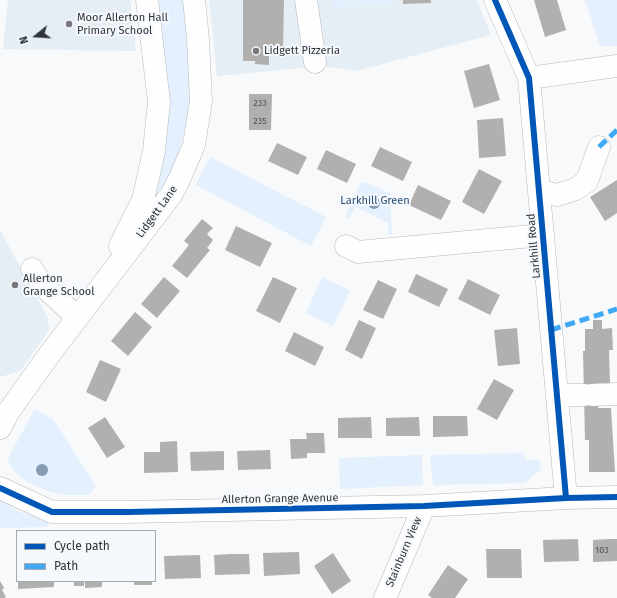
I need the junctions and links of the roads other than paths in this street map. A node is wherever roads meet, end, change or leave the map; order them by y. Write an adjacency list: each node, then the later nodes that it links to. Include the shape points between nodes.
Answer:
1 (147, 0): 13 (street, Lidgett Lane, via 158,102 154,151 143,200)
2 (194, 0): 13 (street, Lidgett Lane, via 201,101 194,145 171,195)
3 (306, 0): 5 (street)
4 (495, 0): 7 (street, Larkhill Road)
5 (315, 62)
6 (617, 66): 7 (street)
7 (529, 78): 9 (street, Larkhill Road)
8 (599, 147): 9 (street, via 587,181 576,189 557,195)
9 (539, 191): 10 (street, Larkhill Road)
10 (543, 235): 11 (street, via 358,252); 16 (street, Larkhill Road)
11 (346, 246)
12 (32, 269): 14 (street, via 42,285)
13 (94, 295): 14 (street, Lidgett Lane)
14 (77, 318): 17 (street, Lidgett Lane)
15 (617, 394): 16 (street)
16 (557, 395): 20 (street, Larkhill Road)
17 (3, 415)
18 (0, 488): 21 (street, Allerton Grange Avenue, via 52,512)
19 (617, 497): 20 (street, Allerton Grange Avenue)
20 (566, 498): 21 (street, Allerton Grange Avenue)
21 (424, 506): 22 (street, Stainburn View)
22 (385, 598)

